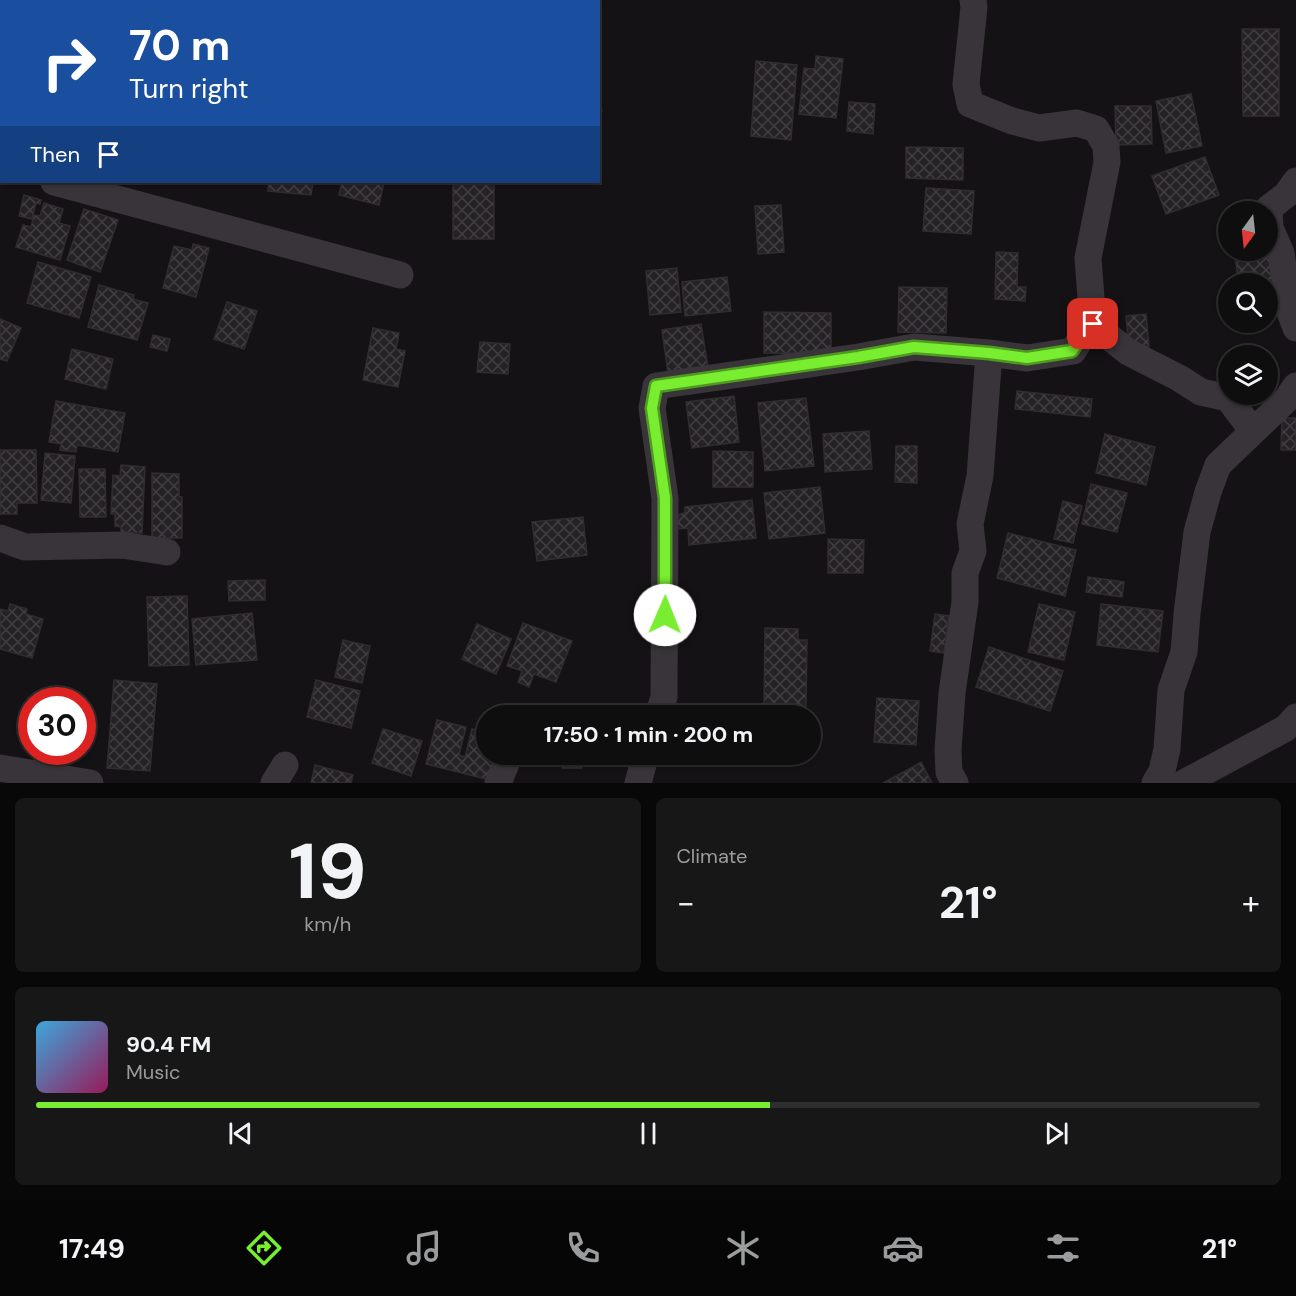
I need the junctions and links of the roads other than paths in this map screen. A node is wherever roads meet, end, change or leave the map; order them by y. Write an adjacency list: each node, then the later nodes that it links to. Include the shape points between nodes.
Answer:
1 (973, 0): 5 (street, via 966,84 970,104 1039,128 1077,123 1096,129 1106,146 1107,162 1088,258)
2 (1296, 181): 6 (street, via 1269,208 1270,228 1281,253)
3 (58, 183): 4 (street)
4 (400, 275)
5 (1093, 324): 7 (street, via 1072,351 1027,358); 9 (street, via 1128,352 1201,392 1228,398)
6 (1296, 328)
7 (989, 353): 12 (street, via 914,347 656,386 652,408 665,498 666,542); 20 (street, via 980,476 970,524 973,551 964,573 965,602 952,693 948,750 949,772)
8 (1296, 386): 9 (street)
9 (1253, 431): 21 (street, via 1218,465 1208,492 1197,532 1184,652 1171,690 1167,749)
10 (0, 538): 11 (street, via 25,548 122,545)
11 (167, 552)
12 (661, 705)
13 (1296, 717): 22 (street, via 1286,728)
14 (505, 765): 18 (street)
15 (643, 765): 19 (street)
16 (0, 768): 17 (street)
17 (90, 783)
18 (498, 783)
19 (638, 783)
20 (955, 783)
21 (1155, 783)
22 (1184, 783)

